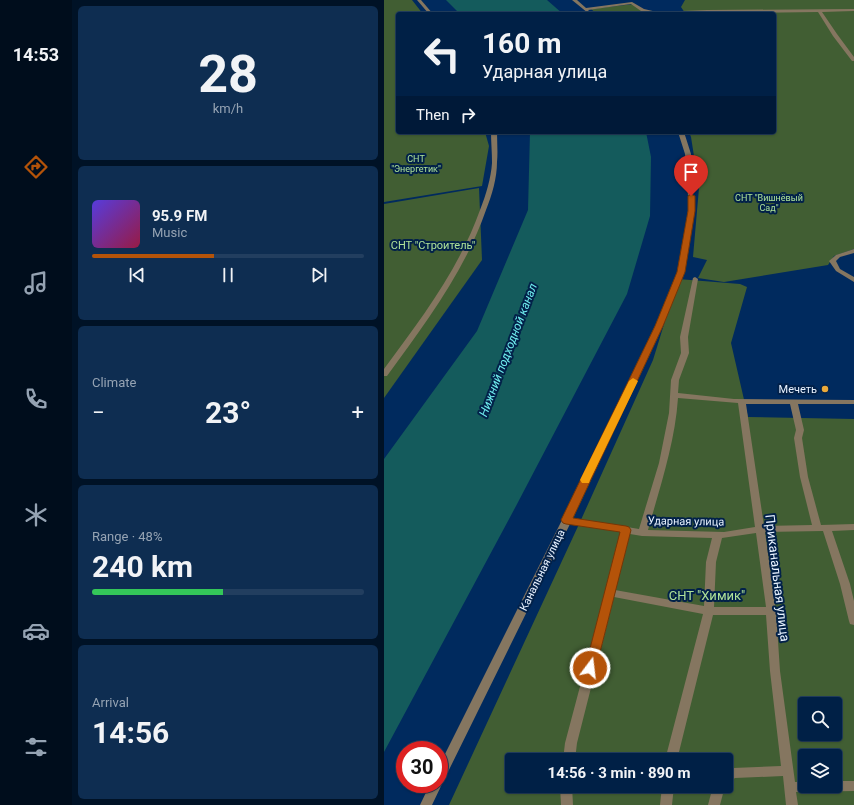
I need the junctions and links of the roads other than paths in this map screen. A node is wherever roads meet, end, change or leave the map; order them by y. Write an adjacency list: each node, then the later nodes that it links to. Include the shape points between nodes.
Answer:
1 (419, 0): 6 (street)
2 (574, 0): 3 (street)
3 (585, 9): 7 (street); 8 (street, via 632,3)
4 (819, 10): 5 (street); 9 (street); 10 (street)
5 (854, 10)
6 (429, 12)
7 (589, 12)
8 (652, 12)
9 (682, 12)
10 (854, 60)
11 (494, 134): 16 (street, via 494,164 488,194 466,251 435,304)
12 (682, 134): 21 (street, Канальная улица, via 688,154 691,211 681,272 659,326)
13 (854, 252): 15 (street, via 838,256 832,261 838,270)
14 (695, 280): 17 (street, via 684,337 685,353 675,380)
15 (854, 280)
16 (384, 374)
17 (675, 395): 18 (street); 26 (street, via 663,463)
18 (742, 401): 19 (street); 24 (street, Приканальная улица)
19 (794, 402): 20 (street); 23 (street, via 800,430 798,438 804,477)
20 (854, 402)
21 (566, 520): 25 (street, Ударная улица); 34 (street, Канальная улица)
22 (854, 526): 23 (street, Ударная улица)
23 (822, 527): 24 (street, Ударная улица); 31 (street, via 845,584)
24 (759, 529): 27 (street, Ударная улица); 30 (street, Приканальная улица)
25 (626, 530): 26 (street, Ударная улица); 28 (street)
26 (642, 532): 27 (street, Ударная улица)
27 (718, 534): 29 (street, via 711,562)
28 (610, 593): 29 (street); 32 (street)
29 (709, 611): 30 (street); 33 (street)
30 (771, 611): 35 (street, Приканальная улица, via 775,671)
31 (854, 621)
32 (570, 753)
33 (673, 753)
34 (448, 760)
35 (788, 771): 36 (street); 37 (street, Приканальная улица)
36 (733, 773)
37 (790, 786): 38 (street); 47 (street, Приканальная улица)
38 (854, 786)
39 (432, 793): 43 (street)
40 (566, 793): 44 (street)
41 (667, 793): 45 (street)
42 (717, 793): 46 (street)
43 (426, 805)
44 (567, 805)
45 (666, 805)
46 (714, 805)
47 (792, 805)

